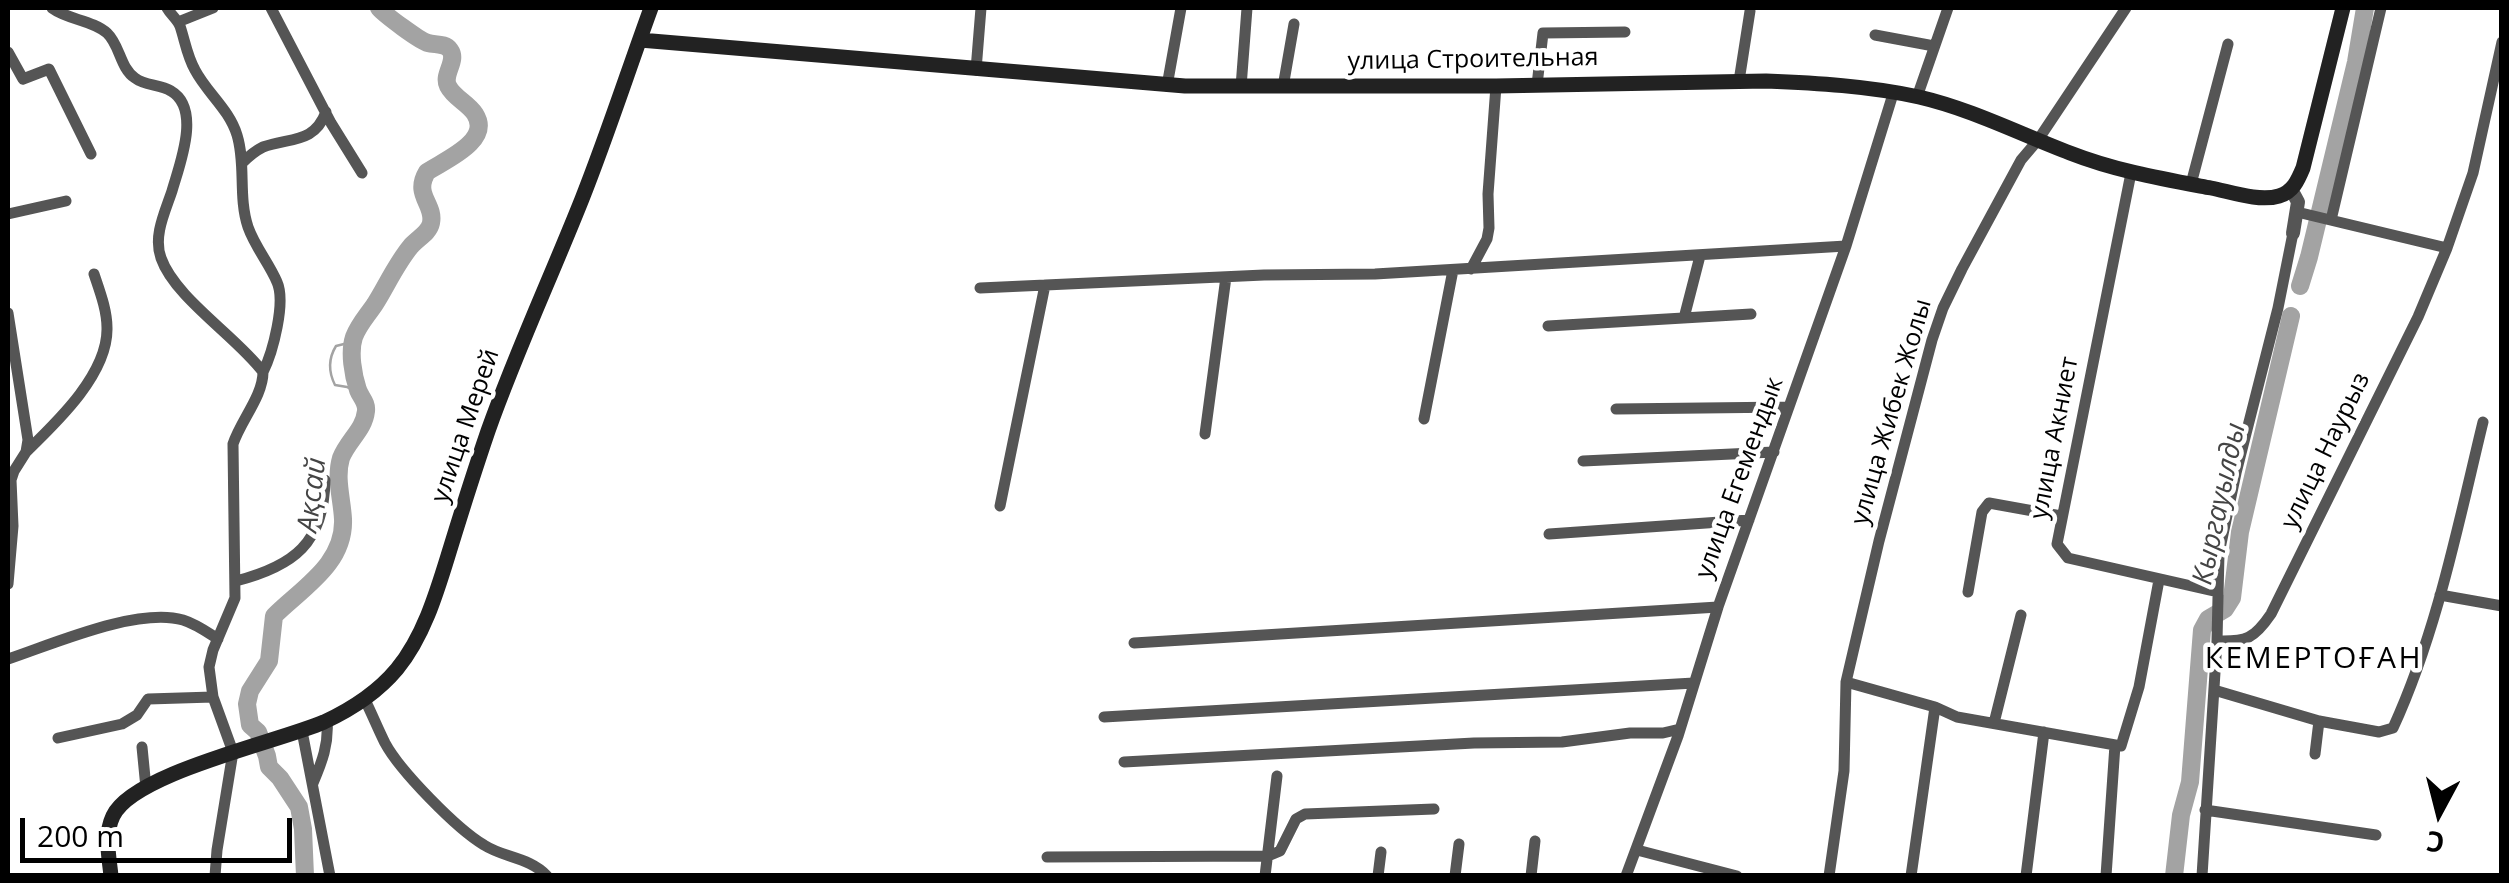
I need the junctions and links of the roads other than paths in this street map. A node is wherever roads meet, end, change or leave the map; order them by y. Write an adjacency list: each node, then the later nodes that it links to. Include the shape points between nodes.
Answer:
1 (52, 8): 58 (street, via 104,30 134,78 170,90 183,104 185,148 158,249 170,276)
2 (167, 8): 14 (street)
3 (213, 8): 14 (street)
4 (271, 8): 32 (street)
5 (651, 8): 18 (main road, улица Мерей)
6 (981, 8): 23 (street)
7 (1181, 8): 26 (street)
8 (1246, 8): 28 (street)
9 (1948, 8): 21 (street)
10 (2126, 8): 33 (street, улица Жибек Жолы)
11 (2343, 8): 39 (main road)
12 (2381, 8): 43 (street)
13 (1750, 11): 24 (street)
14 (178, 22): 35 (street, via 196,72 231,119)
15 (1294, 24): 29 (street)
16 (1625, 32): 25 (street, via 1543,33)
17 (1875, 35): 21 (street)
18 (640, 40): 23 (main road, улица Строительная); 89 (main road, улица Мерей, via 499,401 426,618 401,665)
19 (2502, 42): 46 (street, улица Наурыз, via 2473,173)
20 (2228, 44): 38 (street)
21 (1934, 46): 31 (street)
22 (8, 52): 34 (street, via 24,79 49,69)
23 (976, 70): 26 (main road, улица Строительная)
24 (1739, 82): 25 (main road, улица Строительная); 30 (main road, улица Строительная)
25 (1537, 85): 27 (main road, улица Строительная)
26 (1167, 86): 28 (main road, улица Строительная)
27 (1496, 86): 29 (main road, улица Строительная); 48 (street, via 1489,228)
28 (1241, 87): 29 (main road, улица Строительная)
29 (1282, 87)
30 (1893, 94): 31 (main road, улица Строительная); 45 (street, улица Егемендык)
31 (1917, 96): 33 (main road, улица Строительная)
32 (326, 112): 35 (street, via 321,126 304,137 263,147); 36 (street)
33 (2038, 140): 37 (main road, улица Строительная); 85 (street, улица Жибек Жолы, via 1943,308)
34 (91, 154)
35 (242, 163): 58 (street, via 247,224 279,284)
36 (362, 173)
37 (2132, 173): 38 (main road, улица Строительная); 69 (street, улица Акниет)
38 (2191, 184): 39 (main road, улица Строительная, via 2272,197)
39 (2292, 189): 41 (street)
40 (66, 201): 42 (street)
41 (2298, 212): 43 (street); 44 (street)
42 (8, 214)
43 (2323, 219): 46 (street)
44 (2293, 233): 77 (street, via 2224,532)
45 (1846, 246): 47 (street); 59 (street, улица Егемендык)
46 (2447, 248): 81 (street, улица Наурыз, via 2271,614 2240,642)
47 (1700, 256): 48 (street); 56 (street)
48 (1471, 269): 49 (street)
49 (1453, 270): 51 (street); 61 (street)
50 (94, 274): 64 (street, via 106,318 103,358)
51 (1226, 277): 52 (street); 63 (street)
52 (1045, 285): 53 (street); 68 (street)
53 (980, 288)
54 (8, 313): 64 (street)
55 (1751, 314): 56 (street)
56 (1684, 318): 57 (street)
57 (1548, 326)
58 (264, 372): 72 (street, via 233,444)
59 (1789, 407): 60 (street); 65 (street, улица Егемендык)
60 (1616, 408)
61 (1424, 419)
62 (2483, 422): 76 (street)
63 (1205, 434)
64 (26, 452): 74 (street, via 11,480)
65 (1774, 452): 66 (street); 70 (street, улица Егемендык)
66 (1582, 461)
67 (325, 480): 72 (street, via 325,502 304,548 265,574)
68 (1000, 506)
69 (2061, 516): 73 (street, улица Акниет, via 2057,544 2068,558); 75 (street, via 1989,504)
70 (1749, 520): 71 (street); 79 (street, улица Егемендык)
71 (1548, 534)
72 (236, 580): 82 (street)
73 (2159, 580): 77 (street, улица Акниет); 99 (street, via 2139,687 2120,746)
74 (8, 584)
75 (1968, 592)
76 (2440, 596): 78 (street); 93 (street, via 2392,728 2380,732)
77 (2218, 598): 81 (street)
78 (2502, 606)
79 (1718, 607): 83 (street); 86 (street, улица Егемендык)
80 (2021, 615): 94 (street)
81 (2217, 635): 87 (street)
82 (218, 640): 84 (street, via 184,620 145,617); 88 (street, via 209,667)
83 (1134, 643)
84 (8, 659)
85 (1846, 682): 90 (street); 126 (street, улица Жибек Жолы, via 1844,771)
86 (1694, 684): 91 (street); 95 (street, улица Егемендык)
87 (2214, 690): 93 (street); 108 (street)
88 (213, 697): 98 (street, via 148,699 122,724); 101 (street)
89 (364, 700): 92 (main road, улица Мерей); 119 (street, via 400,766 452,820 482,845)
90 (1935, 707): 94 (street); 127 (street)
91 (1104, 717)
92 (328, 720): 96 (main road, улица Мерей); 105 (street, via 326,751)
93 (2319, 721): 102 (street)
94 (1994, 723): 97 (street)
95 (1680, 729): 103 (street, via 1562,742); 112 (street, улица Егемендык)
96 (302, 731): 101 (main road, улица Мерей); 105 (street)
97 (2044, 732): 99 (street); 128 (street)
98 (58, 738)
99 (2115, 745): 129 (street)
100 (142, 748): 106 (street)
101 (234, 752): 106 (main road, улица Мерей); 117 (street)
102 (2315, 754)
103 (1124, 762)
104 (1278, 776): 114 (street)
105 (312, 785): 118 (street)
106 (146, 788): 116 (main road, via 114,814 107,843)
107 (1434, 809): 114 (street, via 1305,814 1280,850)
108 (2205, 810): 109 (street); 130 (street)
109 (2376, 834)
110 (1535, 841): 123 (street)
111 (1460, 844): 122 (street)
112 (1637, 850): 124 (street, улица Егемендык); 125 (street)
113 (1381, 852): 121 (street)
114 (1268, 856): 115 (street); 120 (street)
115 (1047, 857)
116 (111, 876)
117 (215, 876)
118 (330, 876)
119 (547, 876)
120 (1265, 876)
121 (1378, 876)
122 (1455, 876)
123 (1531, 876)
124 (1626, 876)
125 (1738, 876)
126 (1829, 876)
127 (1910, 876)
128 (2026, 876)
129 (2106, 876)
130 (2202, 876)

